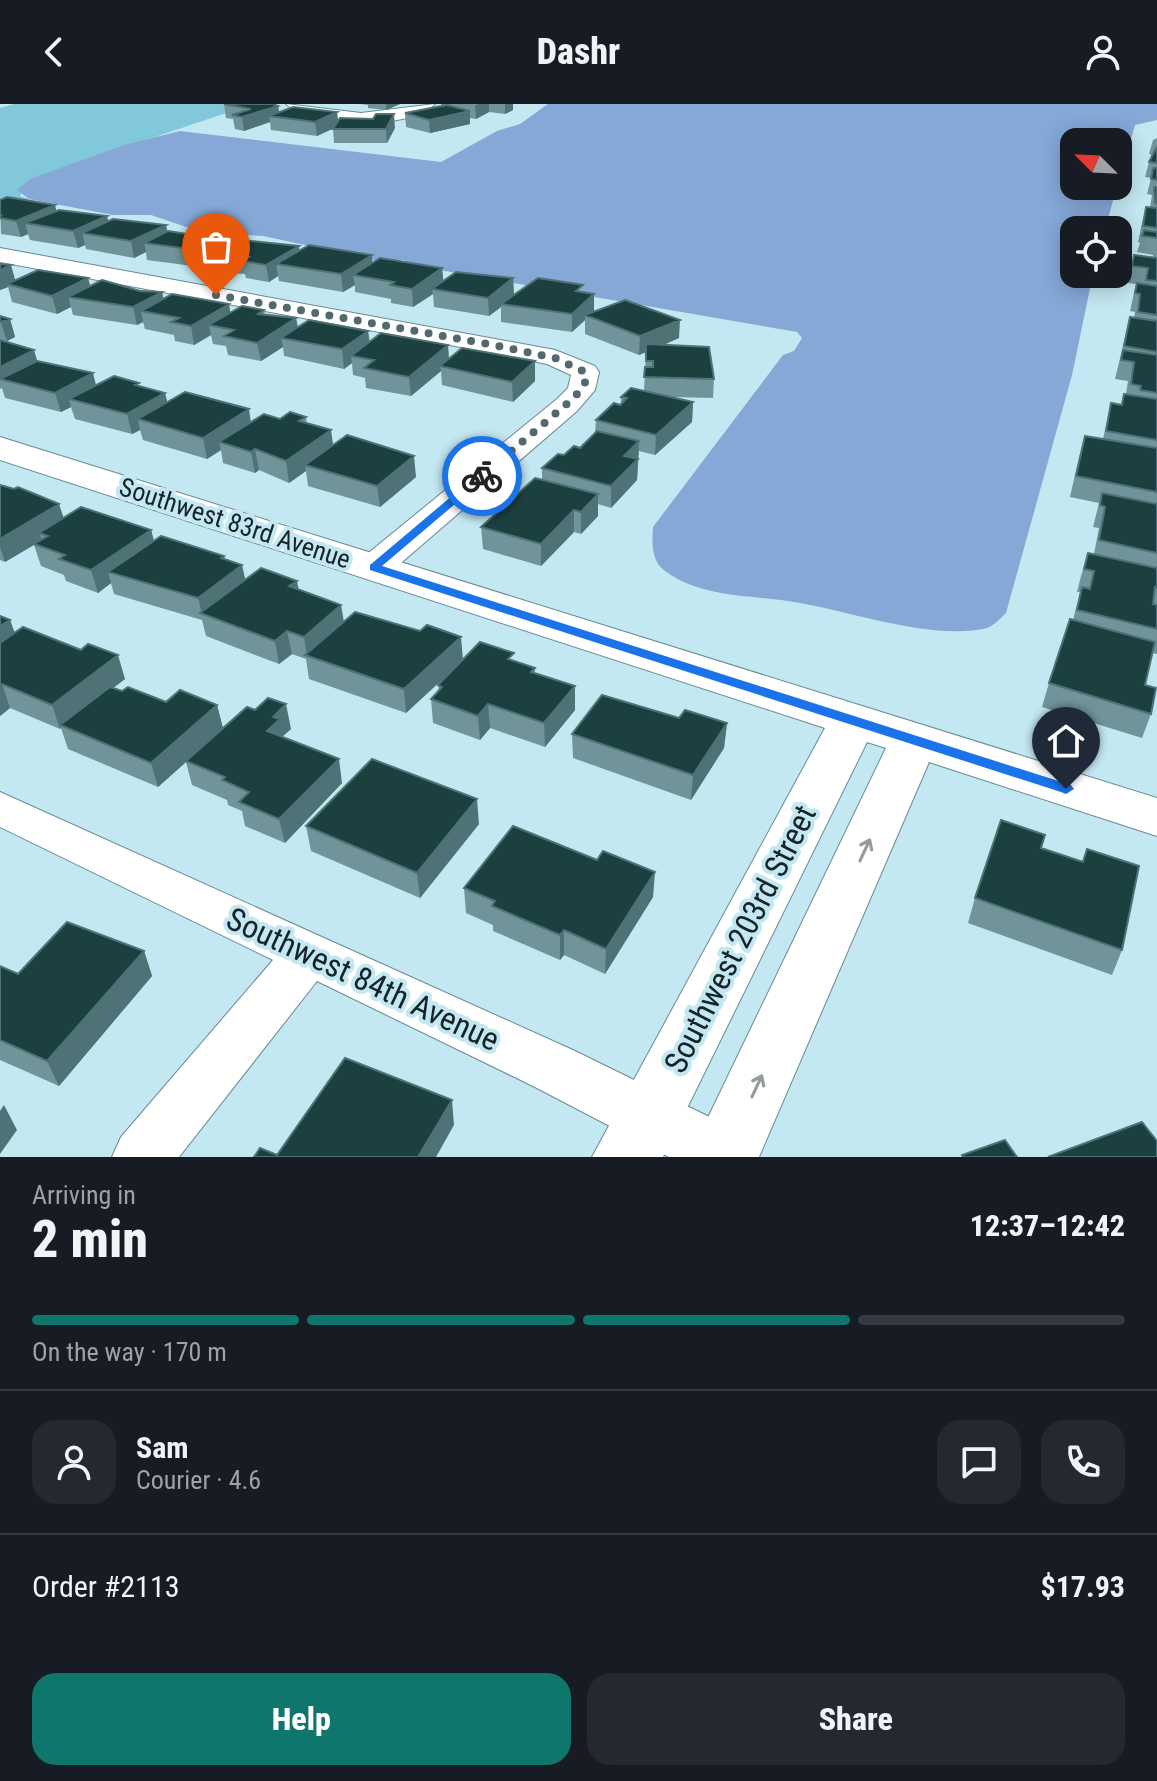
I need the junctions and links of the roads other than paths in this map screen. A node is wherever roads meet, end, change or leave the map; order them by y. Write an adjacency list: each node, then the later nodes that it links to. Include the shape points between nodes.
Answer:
1 (294, 104): 2 (street, via 336,114 394,116)
2 (427, 104)
3 (0, 255): 5 (street, via 493,345 555,358 585,372 581,390 567,405)
4 (0, 448): 5 (street, Southwest 83rd Avenue)
5 (374, 567): 6 (street, Southwest 83rd Avenue)
6 (853, 721): 7 (street, Southwest 83rd Avenue); 11 (street, Southwest 203rd Street)
7 (914, 741): 9 (street, Southwest 83rd Avenue); 12 (street, one-way to 7)
8 (0, 808): 10 (street, Southwest 84th Avenue)
9 (1157, 817)
10 (309, 954): 11 (street, Southwest 84th Avenue); 13 (street)
11 (638, 1137): 12 (street, Southwest 84th Avenue)
12 (724, 1156)
13 (142, 1157)

